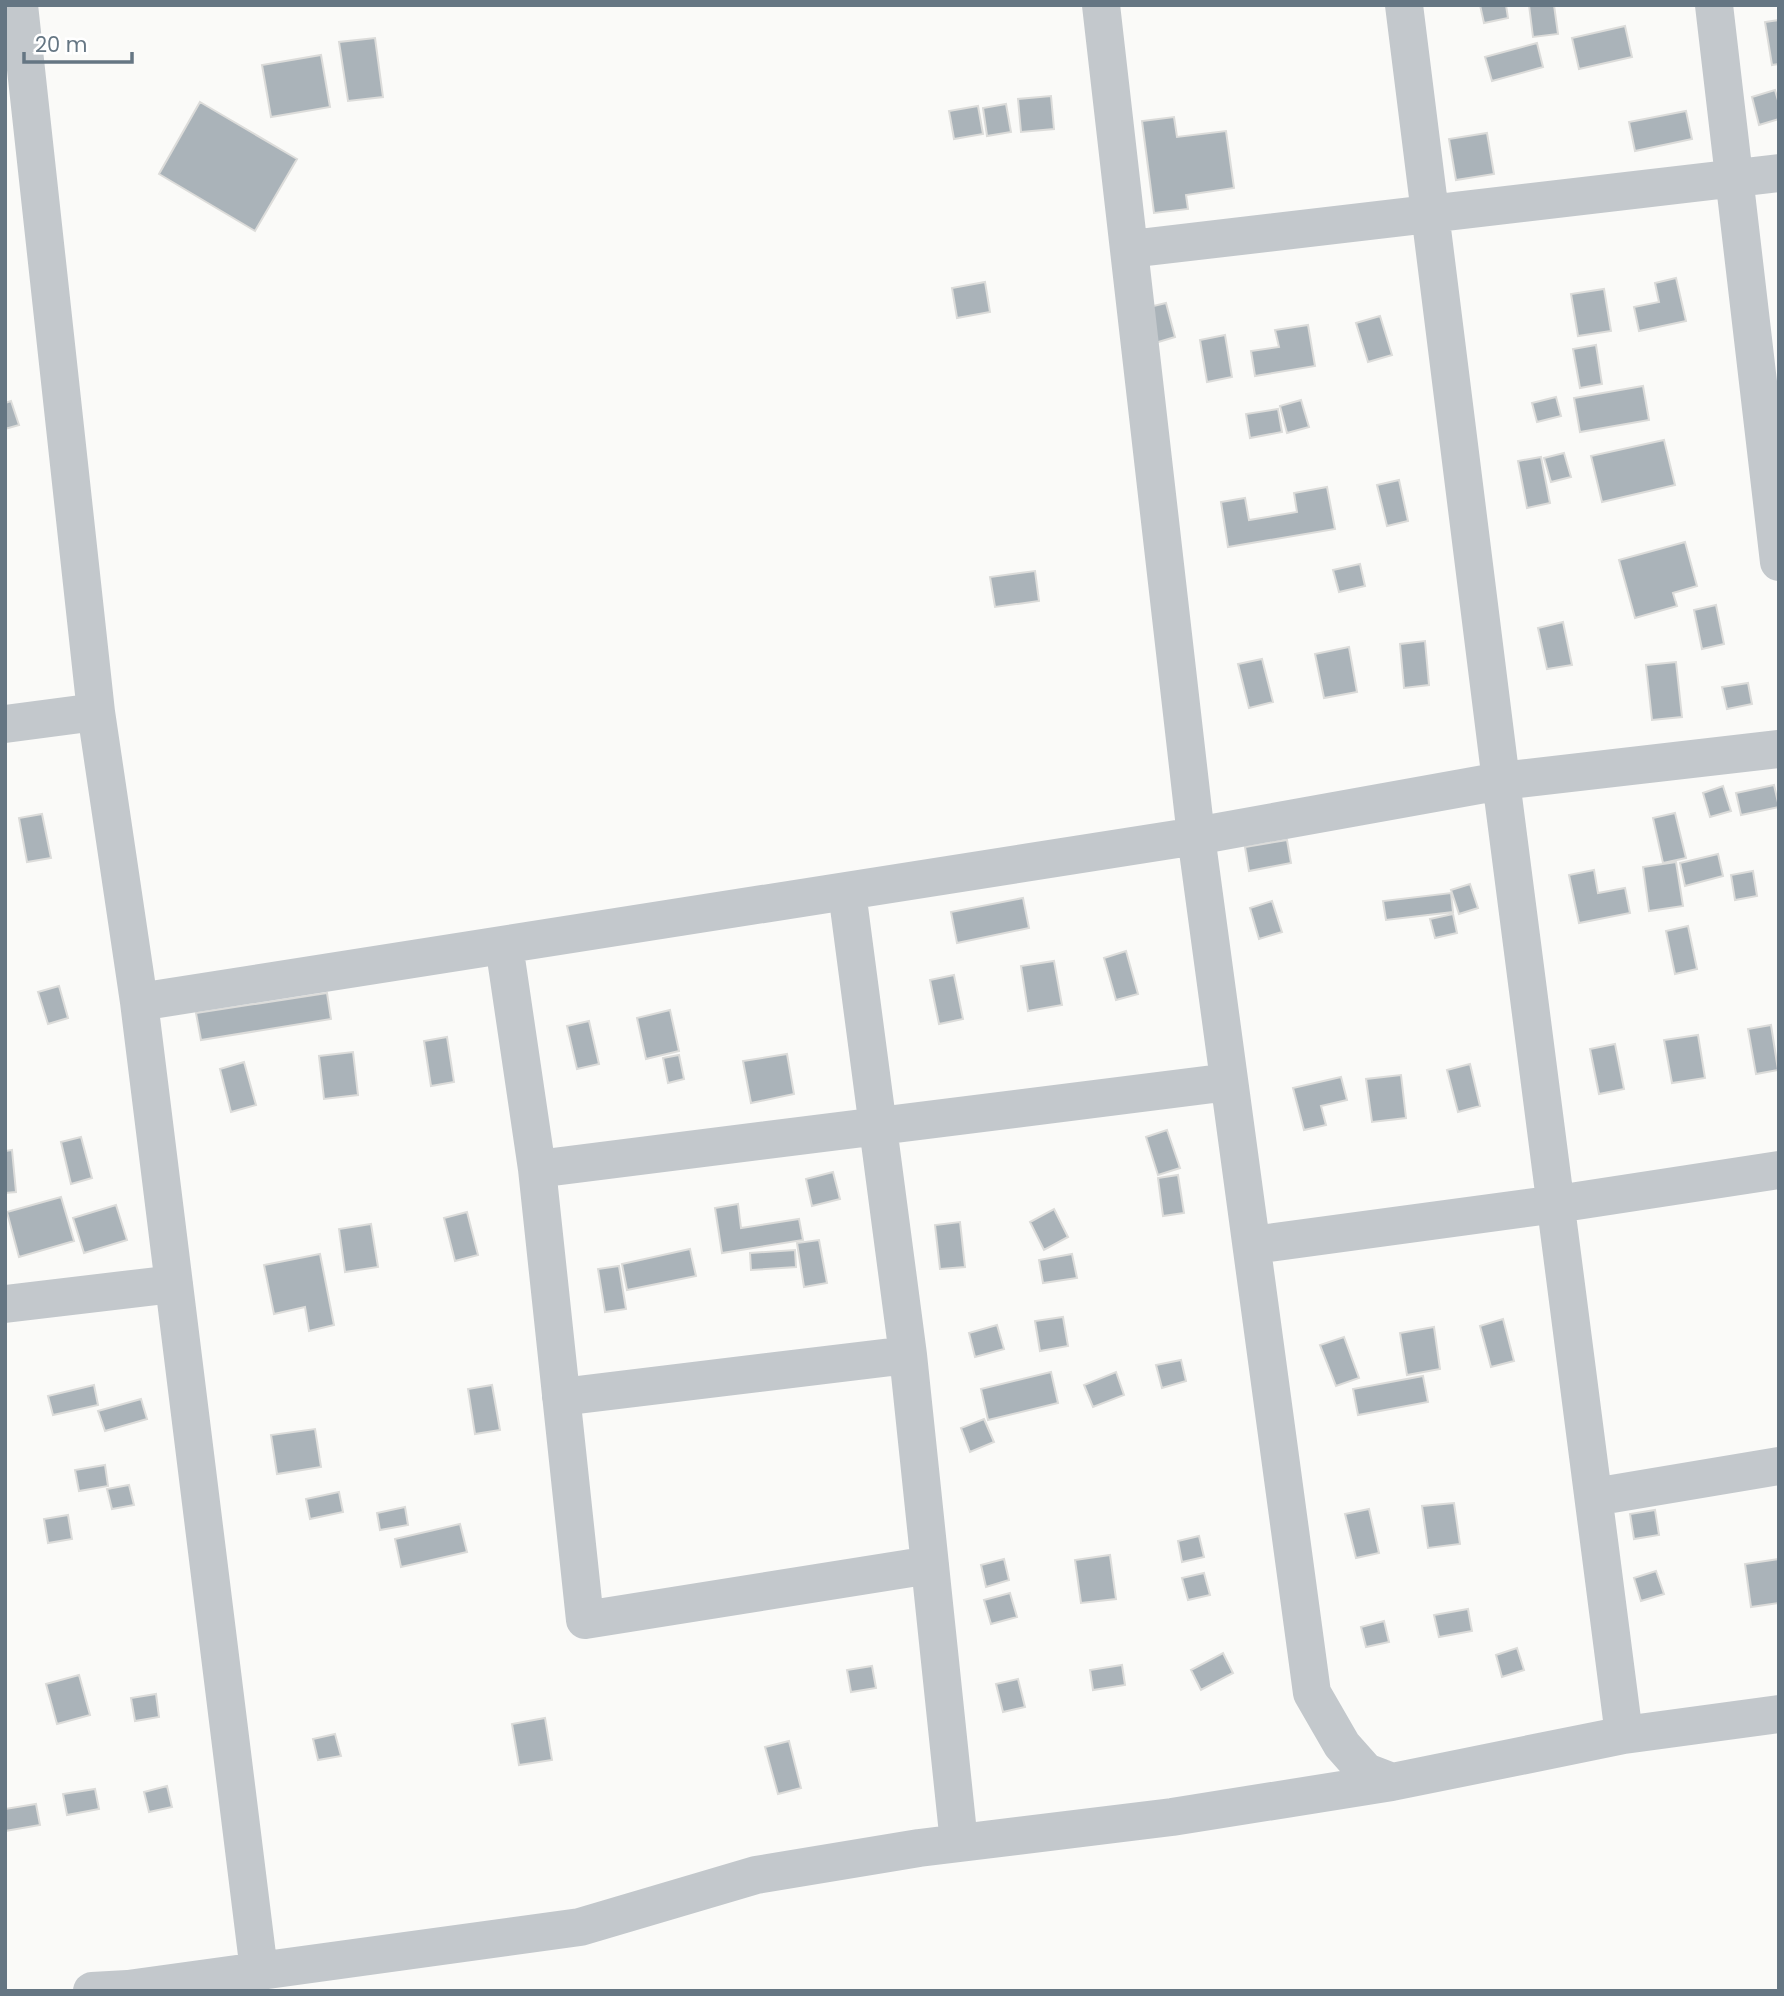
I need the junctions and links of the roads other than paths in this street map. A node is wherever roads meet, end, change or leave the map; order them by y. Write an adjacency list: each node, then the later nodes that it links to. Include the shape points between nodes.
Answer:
1 (19, 5): 10 (street)
2 (1101, 5): 8 (street)
3 (1404, 5): 7 (street)
4 (1714, 5): 6 (street)
5 (1779, 173): 6 (street)
6 (1733, 179): 7 (street); 9 (street)
7 (1430, 214): 8 (street); 13 (street)
8 (1130, 249): 14 (street)
9 (1779, 562)
10 (96, 712): 11 (street); 17 (street)
11 (5, 724)
12 (1779, 749): 13 (street)
13 (1500, 781): 14 (street); 22 (street)
14 (1196, 836): 15 (street); 18 (street)
15 (847, 892): 16 (street); 19 (street)
16 (504, 945): 17 (street); 20 (street)
17 (139, 1002): 24 (street)
18 (1229, 1082): 19 (street); 23 (street)
19 (878, 1126): 20 (street); 26 (street)
20 (537, 1169): 27 (street)
21 (1779, 1170): 22 (street)
22 (1556, 1203): 23 (street); 29 (street)
23 (1252, 1245): 33 (street, via 1312,1693 1342,1745 1366,1772)
24 (174, 1284): 25 (street); 35 (street)
25 (5, 1304)
26 (908, 1356): 27 (street); 30 (street)
27 (561, 1397): 30 (street, via 585,1620)
28 (1779, 1466): 29 (street)
29 (1594, 1497): 32 (street)
30 (930, 1565): 34 (street)
31 (1779, 1714): 32 (street)
32 (1624, 1735): 33 (street)
33 (1392, 1782): 34 (street, via 1172,1817)
34 (959, 1843): 35 (street, via 756,1875 580,1927)
35 (259, 1971): 36 (street)
36 (92, 1991)

